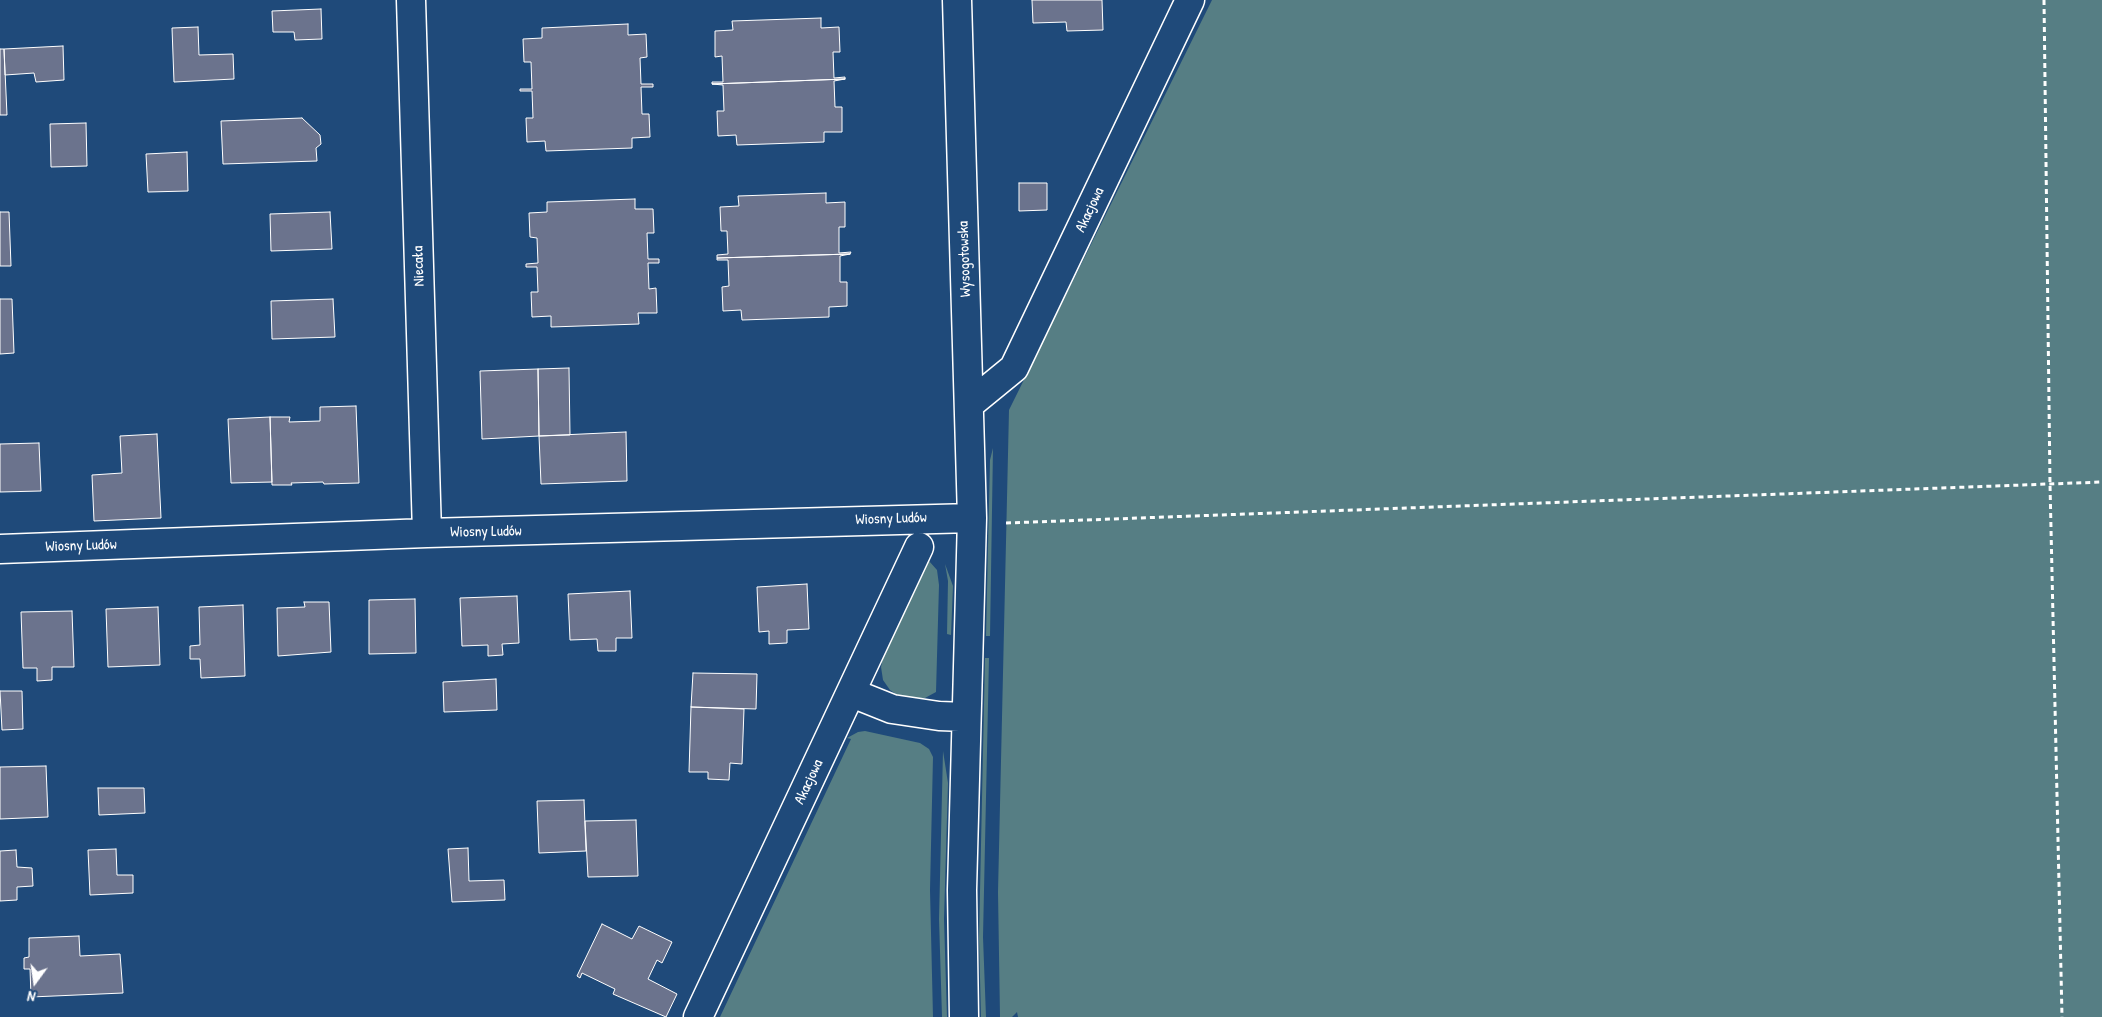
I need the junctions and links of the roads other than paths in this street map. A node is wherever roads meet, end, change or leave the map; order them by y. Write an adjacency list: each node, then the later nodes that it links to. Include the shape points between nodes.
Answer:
1 (411, 0): 6 (street, Niecała)
2 (957, 0): 4 (street, Wysogotowska)
3 (1190, 0): 4 (street, Akacjowa, via 1014,368)
4 (970, 404): 5 (street, Wysogotowska)
5 (972, 518): 6 (street, Wiosny Ludów); 10 (street, Wysogotowska)
6 (427, 533): 8 (street, Wiosny Ludów)
7 (919, 547): 9 (street, Akacjowa)
8 (0, 549)
9 (852, 693): 10 (street, via 892,709); 11 (street, Akacjowa)
10 (966, 717): 12 (street, Wysogotowska, via 962,890)
11 (698, 1017)
12 (964, 1017)

